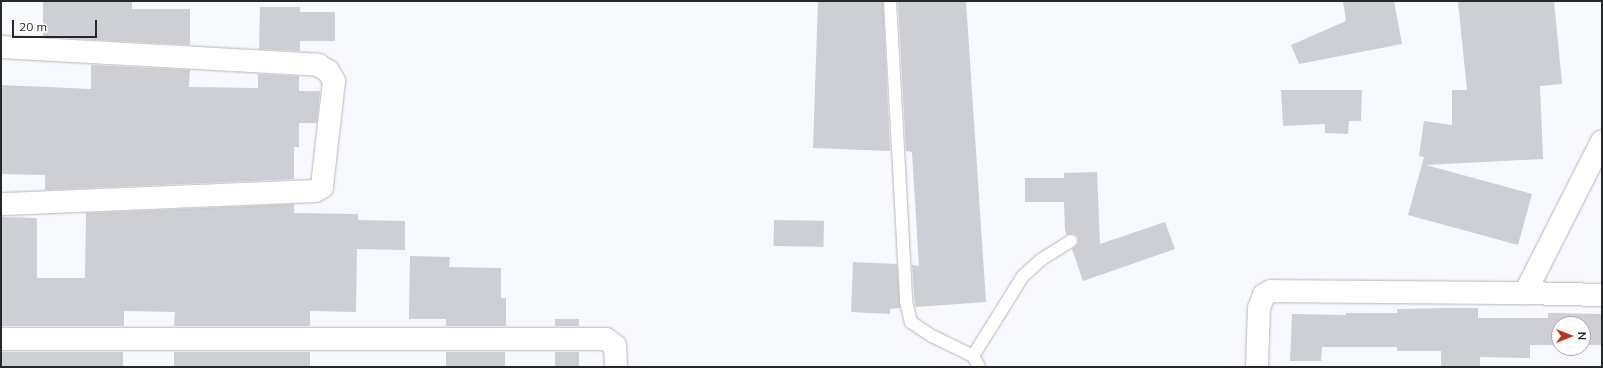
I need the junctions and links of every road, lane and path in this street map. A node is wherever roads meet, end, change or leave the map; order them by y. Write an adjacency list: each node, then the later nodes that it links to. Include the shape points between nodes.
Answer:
1 (890, 1): 10 (lane, via 906,301 911,322 932,336)
2 (1, 47): 5 (street, via 318,65 328,71 334,80 322,187 315,191)
3 (1602, 141): 4 (street)
4 (1596, 165): 7 (street)
5 (1, 204)
6 (1072, 241): 10 (lane, via 1042,259 1023,276)
7 (1525, 292): 8 (street); 13 (street, via 1271,291 1264,295 1259,308)
8 (1602, 295)
9 (1, 339): 11 (street, via 606,339 614,346)
10 (973, 356): 12 (lane)
11 (616, 367)
12 (979, 367)
13 (1257, 367)

